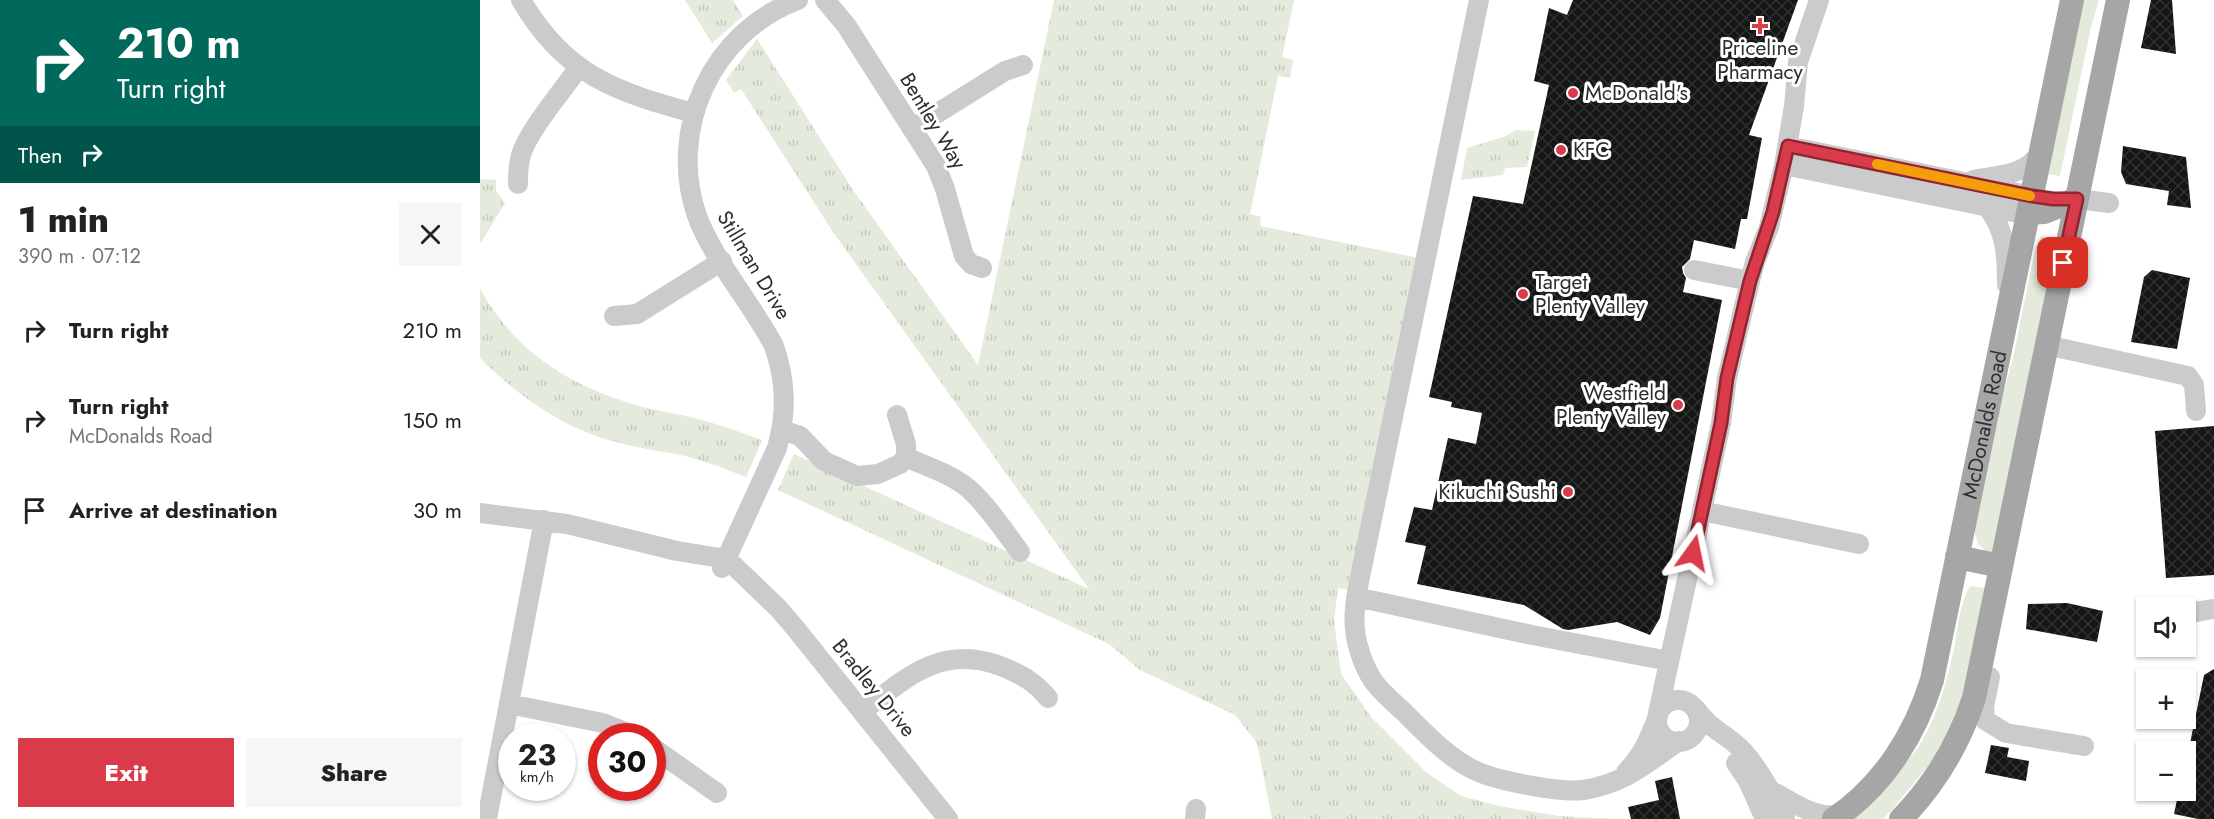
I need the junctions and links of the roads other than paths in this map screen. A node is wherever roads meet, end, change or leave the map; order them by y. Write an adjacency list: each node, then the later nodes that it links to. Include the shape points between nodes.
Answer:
1 (521, 0): 10 (street, via 544,33)
2 (825, 0): 9 (street, Bentley Way)
3 (836, 0): 9 (street, Bentley Way)
4 (1479, 0): 42 (street)
5 (1820, 0): 14 (street, via 1798,62)
6 (2072, 0): 15 (main road, McDonalds Road)
7 (2118, 0): 19 (main road, McDonalds Road)
8 (789, 2): 12 (street, Stillman Drive, via 755,23 731,45 708,77)
9 (846, 25): 13 (street, Bentley Way)
10 (579, 67): 12 (street, via 608,86); 18 (street, via 528,140 518,168)
11 (1022, 68): 13 (street, via 990,79)
12 (693, 113): 23 (street, Stillman Drive, via 687,153 691,191 698,216)
13 (912, 129): 24 (street, Bentley Way, via 941,177 967,260)
14 (1788, 146): 16 (street); 17 (street)
15 (2041, 152): 17 (street, via 2024,170); 21 (main road, McDonalds Road)
16 (1784, 165): 22 (street); 26 (street, via 1769,227)
17 (1961, 182): 21 (street)
18 (518, 184)
19 (2077, 199): 20 (street); 21 (main road); 29 (main road, McDonalds Road)
20 (2109, 203)
21 (2030, 204): 22 (street); 27 (main road, McDonalds Road)
22 (1987, 207): 27 (street, via 1997,219 2004,239)
23 (722, 261): 28 (street, via 637,314); 32 (street, Stillman Drive, via 777,354 785,397)
24 (984, 269)
25 (1694, 270): 26 (street)
26 (1750, 281): 34 (street)
27 (2008, 309): 39 (main road, McDonalds Road)
28 (614, 316)
29 (2046, 345): 30 (street, via 2188,376 2194,385); 41 (main road, McDonalds Road)
30 (2196, 411)
31 (897, 415): 33 (street)
32 (782, 430): 33 (street, via 800,436 824,461 857,476 878,474); 40 (street, Stillman Drive)
33 (906, 457): 38 (street, via 969,489)
34 (1702, 511): 37 (street); 44 (street)
35 (480, 513): 36 (street, Bradley Drive)
36 (544, 520): 40 (street, Bradley Drive); 47 (street)
37 (1859, 544)
38 (1020, 552)
39 (1958, 557): 41 (main road); 59 (main road, McDonalds Road, via 1932,680 1918,719 1882,775)
40 (724, 564): 49 (street, Bradley Drive, via 736,581 758,591 778,608)
41 (2001, 566): 43 (main road, McDonalds Road)
42 (1356, 597): 45 (street); 55 (street, via 1355,636 1368,673 1449,755 1477,772 1500,779 1572,791)
43 (1989, 627): 53 (street, via 1993,661 1985,720 2006,733); 63 (main road, McDonalds Road, via 1966,720 1932,784)
44 (1675, 642): 45 (street); 48 (street, via 1674,679)
45 (1669, 661): 50 (street)
46 (1048, 698): 49 (street, via 1029,678 967,658 920,669)
47 (509, 704): 51 (street); 60 (street)
48 (1692, 706): 50 (street, via 1673,700); 52 (street, via 1698,725); 56 (street, via 1708,725 1744,752)
49 (862, 712): 61 (street, Bradley Drive)
50 (1658, 714): 52 (street, via 1661,732 1671,740); 55 (street, via 1634,763)
51 (603, 723)
52 (1684, 740): 55 (street, via 1638,771); 58 (street, via 1708,742 1725,751 1743,773)
53 (2084, 746)
54 (666, 757): 57 (street)
55 (1606, 785)
56 (1771, 791): 59 (street, via 1815,814); 62 (street)
57 (717, 793)
58 (1762, 816)
59 (1837, 817)
60 (487, 819)
61 (948, 819)
62 (1785, 819)
63 (1901, 819)

